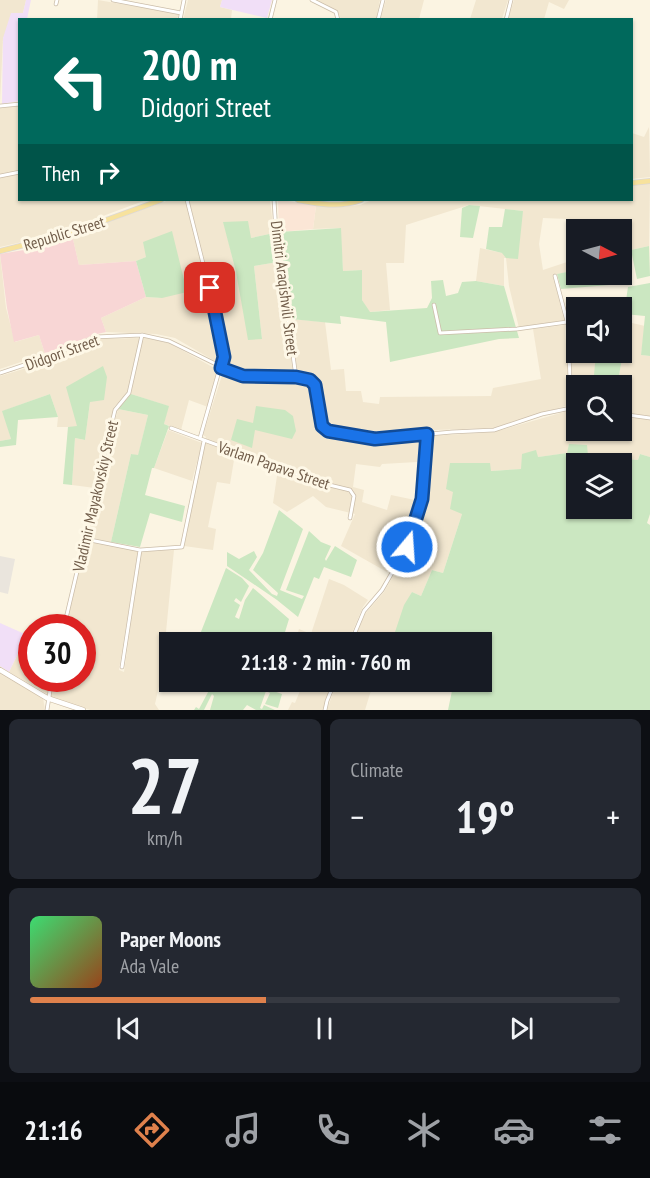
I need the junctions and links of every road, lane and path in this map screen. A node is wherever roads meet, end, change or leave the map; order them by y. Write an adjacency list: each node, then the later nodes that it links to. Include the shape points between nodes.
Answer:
1 (113, 0): 7 (street)
2 (184, 0): 7 (street)
3 (275, 0): 9 (street)
4 (312, 0): 10 (street, via 336,12)
5 (383, 0): 11 (street)
6 (512, 0): 12 (street)
7 (181, 13): 8 (street)
8 (180, 18)
9 (270, 18)
10 (338, 18)
11 (378, 18)
12 (507, 18)
13 (18, 104): 14 (street)
14 (0, 106)
15 (18, 172): 16 (street)
16 (0, 176)
17 (650, 181): 18 (main road)
18 (633, 183)
19 (158, 201): 24 (main road, Republic Street, via 68,234)
20 (187, 201): 30 (street, via 215,311 224,357)
21 (274, 201): 32 (street, Dimitri Araqishvili Street)
22 (305, 201): 23 (main road, via 333,205)
23 (358, 201)
24 (0, 251)
25 (555, 276): 27 (street)
26 (434, 305): 28 (street, via 440,333)
27 (566, 318)
28 (566, 322)
29 (142, 335): 30 (street, Didgori Street, via 169,341); 31 (street, Didgori Street, via 95,337); 40 (street, Vladimir Mayakovskiy Street, via 129,393 115,410)
30 (221, 368): 32 (street, Didgori Street, via 243,376); 38 (street)
31 (0, 373)
32 (296, 377): 37 (street, via 315,385 322,426 328,431 375,439)
33 (566, 409): 37 (street, via 494,430)
34 (632, 416): 35 (street)
35 (650, 418)
36 (171, 428): 38 (street, Varlam Papava Street)
37 (427, 434): 43 (street, via 422,499 407,547 382,590 364,611)
38 (202, 440): 39 (street, Varlam Papava Street, via 350,490 354,496); 41 (street, via 182,547)
39 (350, 518)
40 (85, 539): 41 (street); 42 (street, Vladimir Mayakovskiy Street)
41 (140, 550): 44 (street)
42 (67, 614)
43 (355, 632)
44 (122, 668)
45 (0, 670): 48 (street)
46 (48, 692): 48 (street)
47 (332, 692): 51 (street)
48 (47, 698): 49 (street); 50 (street)
49 (47, 710)
50 (83, 710)
51 (326, 710)

